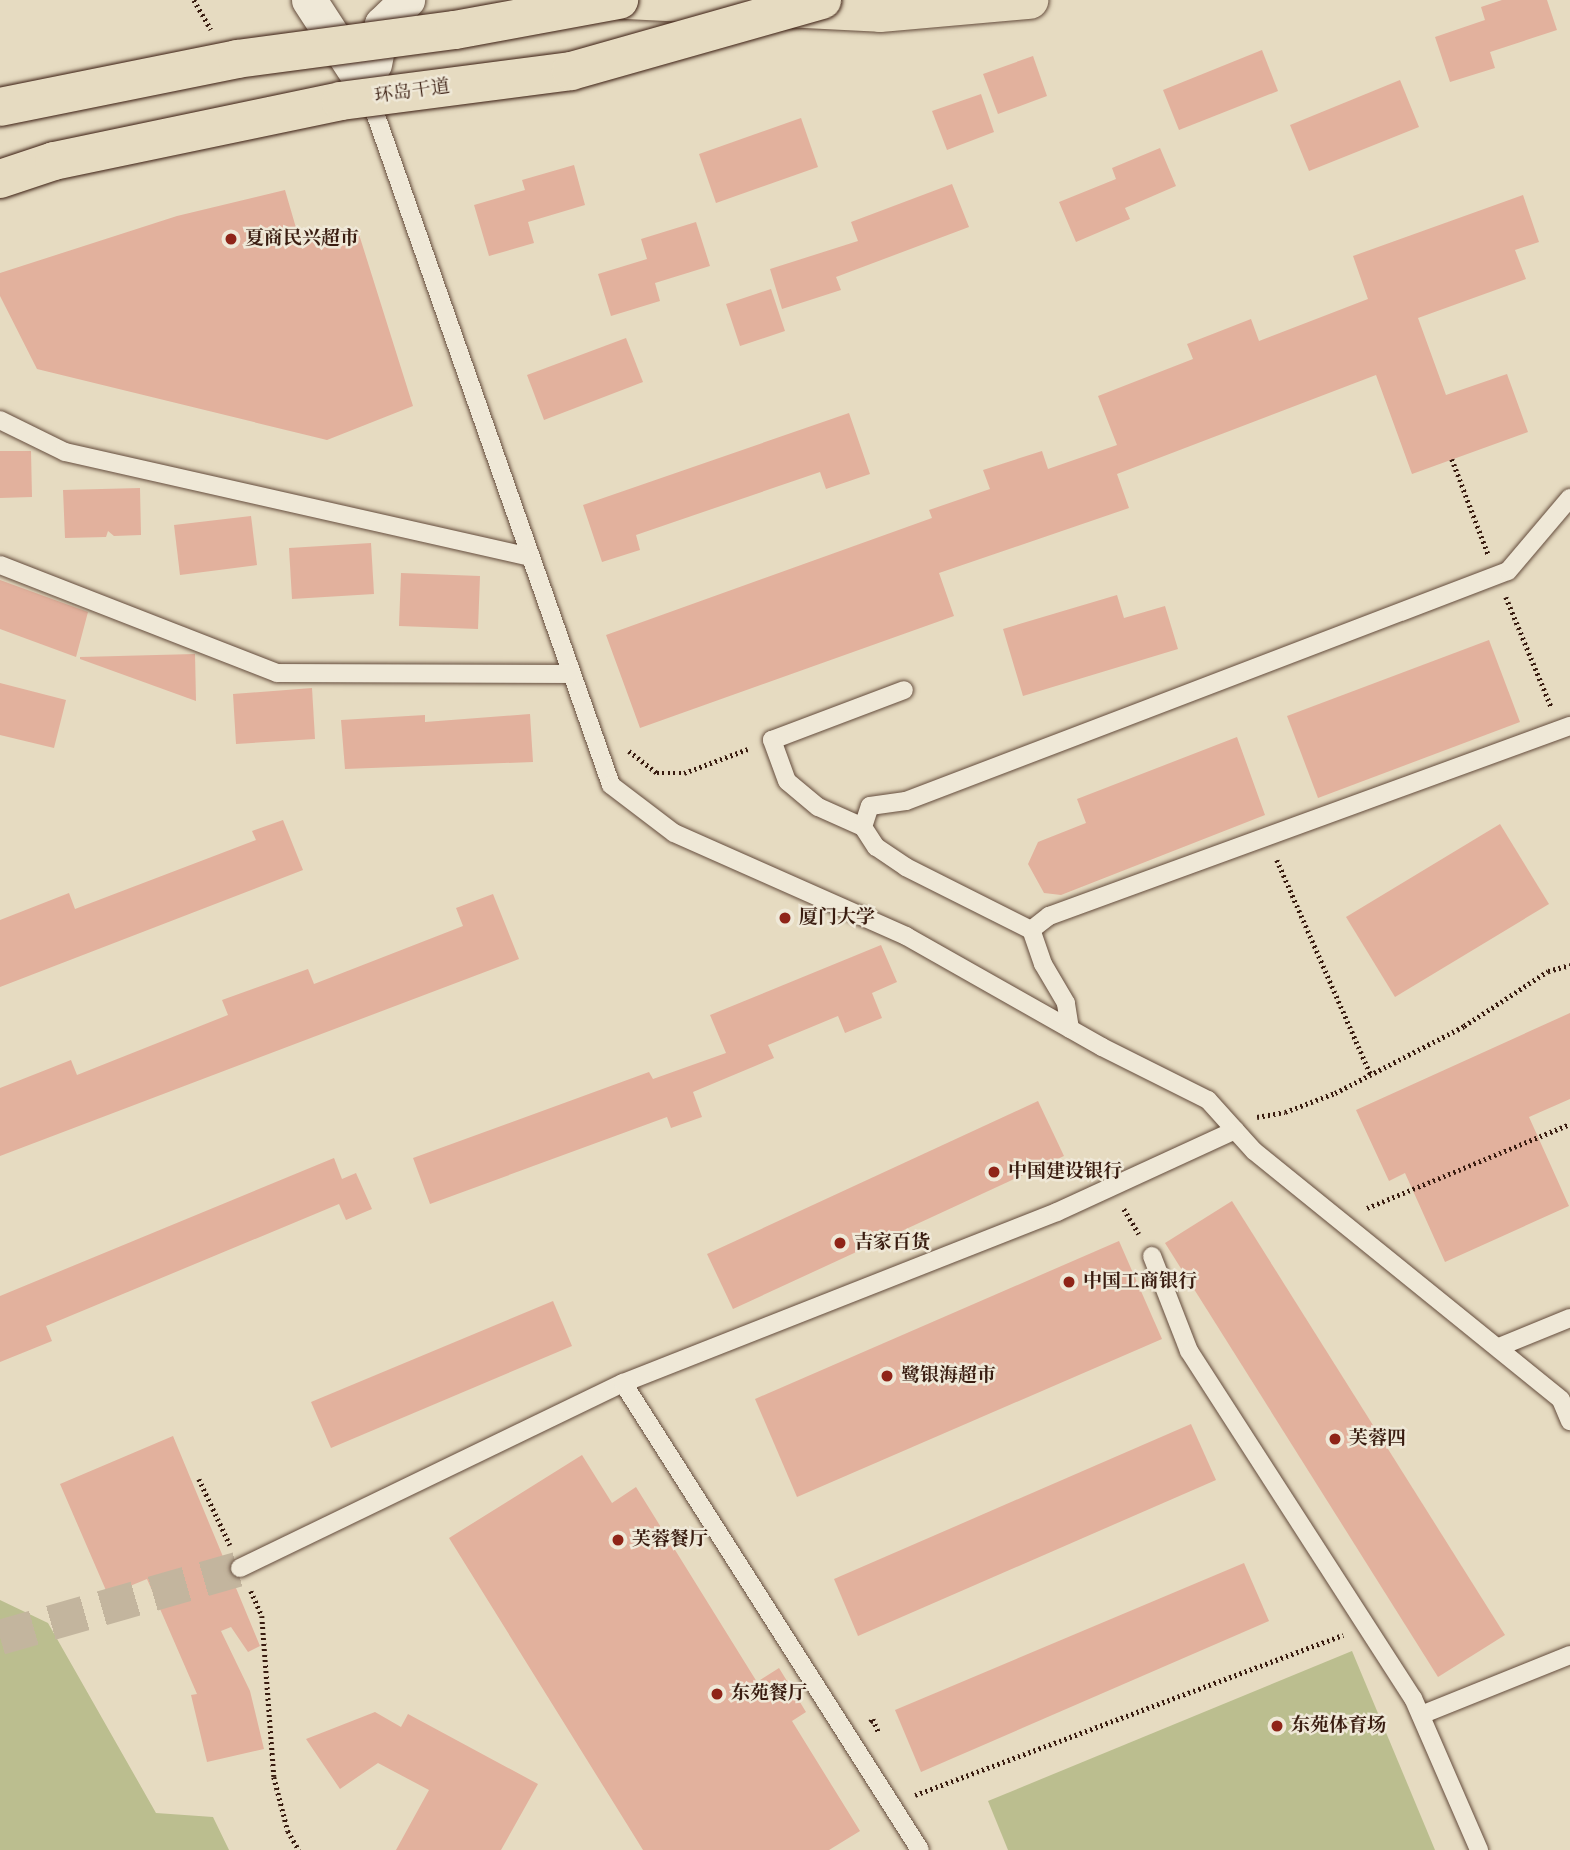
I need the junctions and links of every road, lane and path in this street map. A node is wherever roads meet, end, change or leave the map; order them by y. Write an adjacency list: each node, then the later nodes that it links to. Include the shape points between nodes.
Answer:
1 (309, 0): 7 (street)
2 (407, 0): 7 (street, via 383,24)
3 (619, 0): 8 (highway, bridge, via 455,30 237,59)
4 (627, 0): 6 (highway, via 880,13)
5 (822, 0): 9 (highway, 环岛干道, bridge, via 571,71 341,101 54,161)
6 (1029, 0)
7 (368, 91): 13 (lane)
8 (0, 107)
9 (0, 179)
10 (0, 420): 13 (lane, via 65,453)
11 (1452, 459): 15 (path)
12 (1570, 498): 15 (lane, via 1535,544 1508,571)
13 (528, 556): 16 (lane)
14 (0, 565): 16 (lane, via 277,673)
15 (1497, 575): 18 (path); 21 (lane, via 906,801 870,806)
16 (569, 674): 25 (lane, via 611,785 674,833 906,936)
17 (904, 690): 19 (lane)
18 (1565, 728): 22 (lane)
19 (772, 740): 20 (path, via 684,773 657,773 630,754); 21 (lane, via 786,781 818,807)
20 (625, 741)
21 (863, 827): 23 (lane, via 876,847 906,867)
22 (1267, 837): 23 (lane, via 1049,916); 26 (path)
23 (1031, 930): 25 (lane, via 1043,964 1066,1003)
24 (1570, 965): 26 (path, via 1548,971 1464,1026)
25 (1070, 1029): 28 (lane, via 1208,1100)
26 (1371, 1075): 28 (path, via 1285,1112 1258,1116)
27 (1570, 1124): 30 (path)
28 (1235, 1130): 29 (lane); 30 (lane, via 1254,1151)
29 (1118, 1184): 31 (path, via 1120,1201); 34 (lane)
30 (1340, 1220): 33 (lane)
31 (1152, 1256): 38 (lane, via 1189,1351)
32 (1570, 1318): 33 (lane)
33 (1499, 1347): 35 (lane, via 1561,1400)
34 (623, 1383): 37 (lane); 41 (lane)
35 (1570, 1421)
36 (199, 1479): 37 (path)
37 (240, 1568): 44 (path, via 262,1616 274,1777 288,1831)
38 (1367, 1626): 40 (lane); 43 (path)
39 (1570, 1656): 40 (lane)
40 (1421, 1715): 46 (lane)
41 (849, 1738): 42 (path, via 873,1719); 45 (lane)
42 (883, 1742)
43 (908, 1798)
44 (299, 1850)
45 (920, 1850)
46 (1479, 1850)

